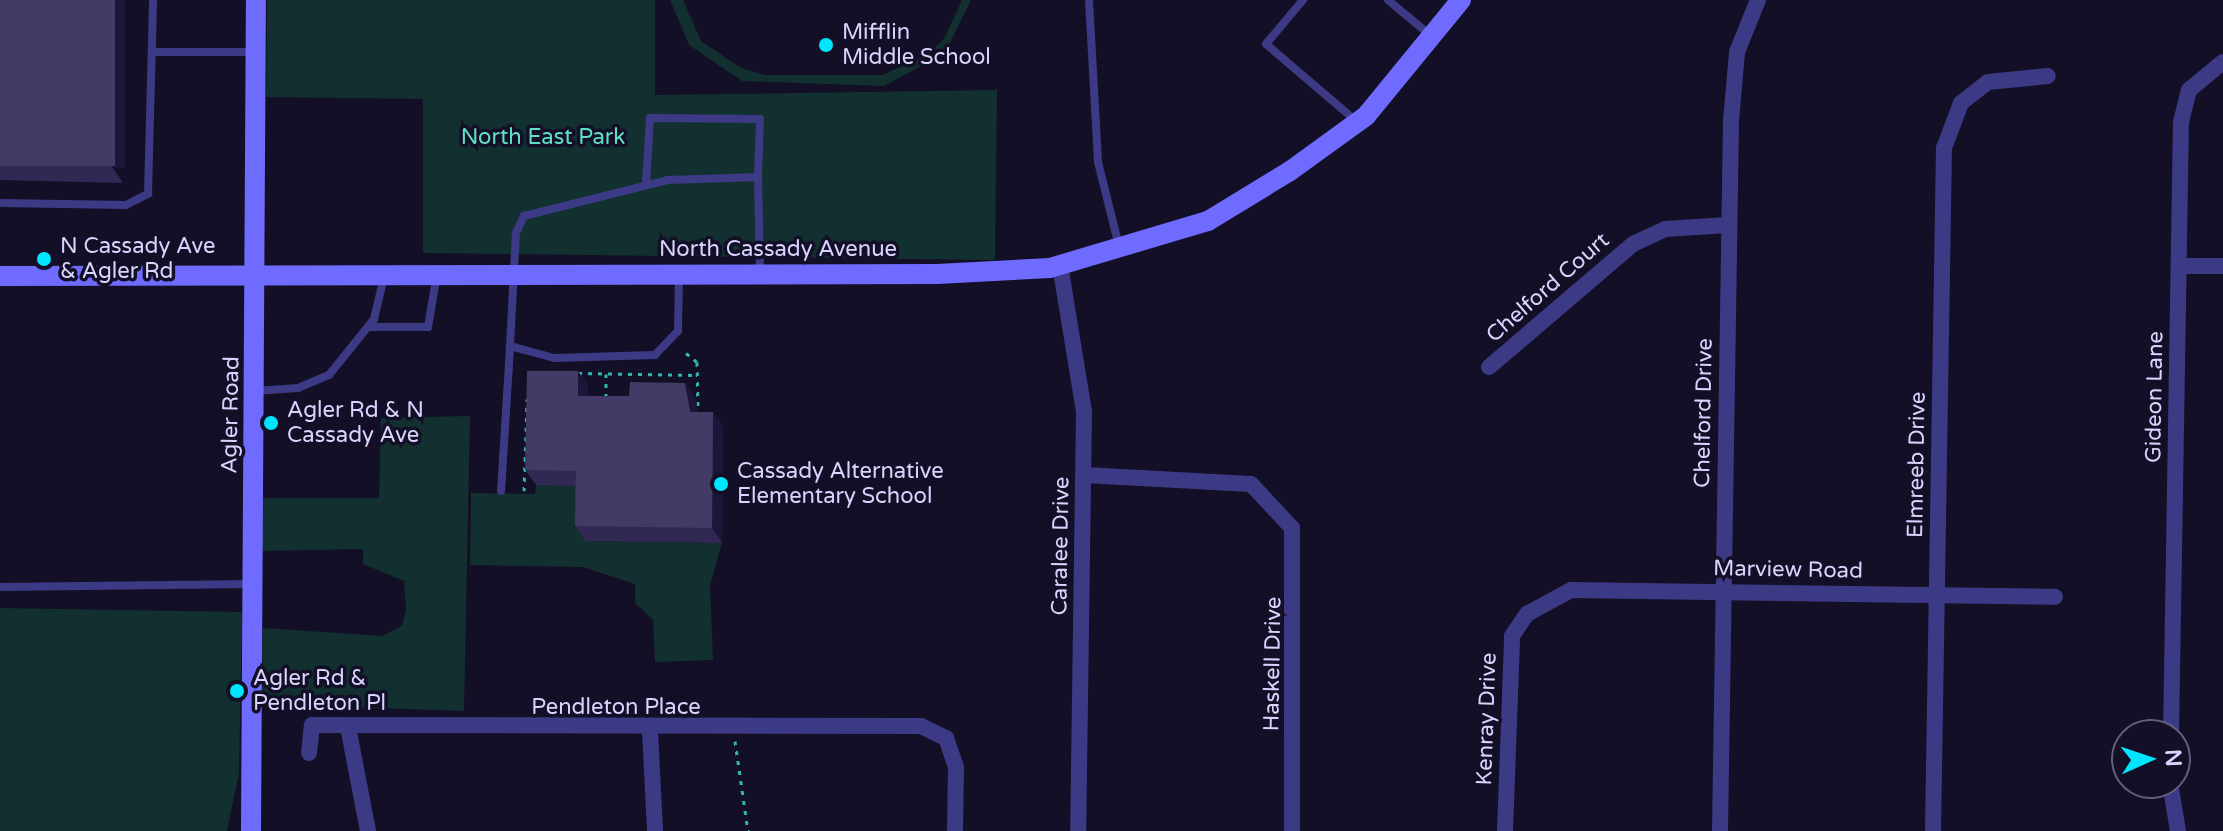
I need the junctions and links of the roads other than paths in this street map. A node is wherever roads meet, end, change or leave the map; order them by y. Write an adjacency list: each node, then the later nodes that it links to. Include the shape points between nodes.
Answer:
1 (153, 0): 9 (lane)
2 (256, 0): 10 (main road, Agler Road)
3 (1089, 0): 18 (lane, via 1098,162)
4 (1303, 0): 13 (lane, via 1266,44)
5 (1388, 0): 8 (lane)
6 (1461, 0): 8 (main road, North Cassady Avenue)
7 (1758, 0): 17 (street, Chelford Drive, via 1737,52)
8 (1435, 39): 13 (main road, North Cassady Avenue)
9 (153, 52): 10 (lane); 16 (lane, via 148,194 126,205)
10 (255, 52): 27 (main road, Agler Road)
11 (2216, 66): 20 (street, Gideon Lane, via 2189,90 2181,122)
12 (2048, 76): 38 (street, Elmreeb Drive, via 1988,82 1961,103 1944,148)
13 (1357, 122): 18 (main road, North Cassady Avenue, via 1208,221)
14 (758, 177): 15 (lane); 15 (lane, via 760,119 650,118); 26 (lane)
15 (646, 185): 24 (lane, via 524,216)
16 (0, 203)
17 (1728, 225): 31 (street, Chelford Court, via 1665,229 1633,244); 37 (street, Chelford Drive)
18 (1120, 250): 19 (main road, North Cassady Avenue)
19 (1060, 265): 26 (main road, North Cassady Avenue, via 937,274); 33 (street, Caralee Drive, via 1084,412)
20 (2179, 266): 21 (street); 41 (street, Gideon Lane)
21 (2223, 266)
22 (385, 273): 23 (main road, North Cassady Avenue); 27 (main road, North Cassady Avenue); 29 (lane)
23 (437, 273): 24 (main road, North Cassady Avenue); 29 (lane, via 428,327)
24 (511, 274): 25 (main road, North Cassady Avenue); 30 (lane)
25 (679, 274): 26 (main road, North Cassady Avenue); 30 (lane, via 678,331 655,355 554,358)
26 (760, 274)
27 (256, 275): 28 (main road, North Cassady Avenue); 32 (main road, Agler Road)
28 (0, 276)
29 (369, 327): 32 (lane, via 329,375 298,388)
30 (510, 346): 34 (lane)
31 (1489, 367)
32 (254, 391): 35 (main road, Agler Road)
33 (1085, 475): 50 (street, Caralee Drive); 51 (street, Haskell Drive, via 1222,477 1251,484 1275,502 1292,528 1297,558)
34 (501, 491)
35 (253, 584): 36 (lane); 46 (main road, Agler Road)
36 (0, 587)
37 (1723, 591): 38 (street, Marview Road); 40 (street, Marview Road, via 1581,589); 53 (street, Chelford Drive)
38 (1937, 594): 39 (street, Marview Road); 54 (street, Elmreeb Drive)
39 (2055, 597)
40 (1527, 614): 52 (street, Kenray Drive, via 1512,636 1509,662)
41 (2171, 719)
42 (348, 727): 43 (street, Pendleton Place); 44 (street, Pendleton Place, via 312,725); 47 (street)
43 (650, 731): 48 (street); 49 (street, Pendleton Place, via 921,726 946,738 956,767)
44 (309, 753)
45 (2173, 799): 55 (street)
46 (251, 831)
47 (368, 831)
48 (655, 831)
49 (955, 831)
50 (1078, 831)
51 (1292, 831)
52 (1505, 831)
53 (1720, 831)
54 (1933, 831)
55 (2178, 831)

